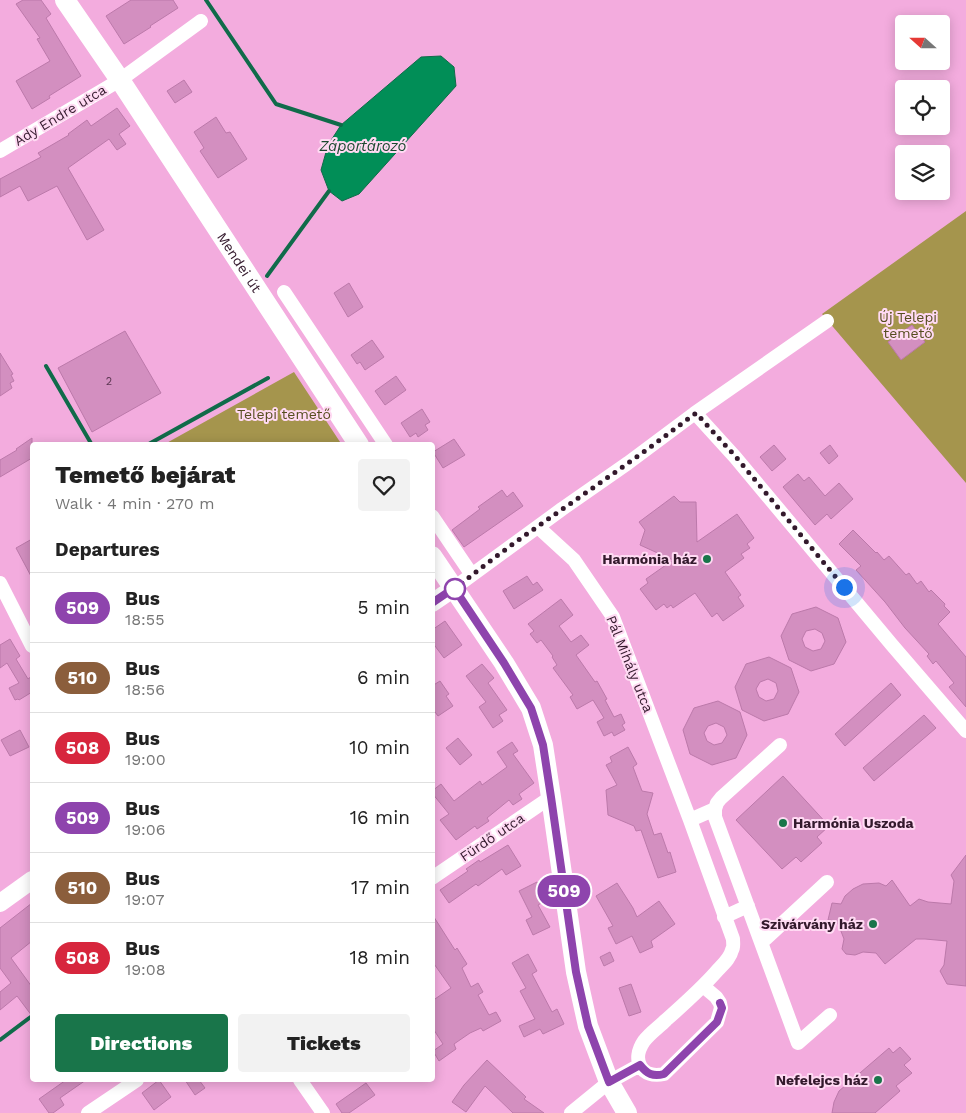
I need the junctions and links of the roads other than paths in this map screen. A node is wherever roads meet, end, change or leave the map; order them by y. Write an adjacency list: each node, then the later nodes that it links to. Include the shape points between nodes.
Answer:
1 (65, 0): 3 (main road, Mendei út)
2 (201, 21): 3 (street)
3 (120, 80): 4 (street, Ady Endre utca); 8 (main road, Mendei út)
4 (0, 150)
5 (284, 292): 9 (street, Mendei út)
6 (828, 321): 7 (street)
7 (696, 413): 11 (street); 18 (street)
8 (357, 442)
9 (384, 442)
10 (435, 520): 13 (street)
11 (538, 526): 13 (street); 22 (street, Pál Mihály utca, via 574,560 613,617)
12 (435, 560): 15 (main road)
13 (472, 575): 15 (street)
14 (0, 583): 17 (street)
15 (454, 588): 16 (street); 20 (main road, via 531,708 543,745)
16 (435, 601)
17 (30, 642)
18 (966, 731)
19 (780, 745): 21 (street, via 721,798)
20 (551, 797): 23 (street, Fürdő utca); 35 (main road, via 576,972 588,1026)
21 (715, 809): 22 (street); 27 (street, via 714,816)
22 (690, 820): 28 (street, Pál Mihály utca)
23 (435, 876)
24 (30, 881): 26 (street)
25 (827, 882): 29 (street)
26 (0, 903)
27 (748, 906): 28 (street); 29 (street)
28 (724, 916): 30 (street, Pál Mihály utca, via 732,939 732,951)
29 (762, 942): 31 (street, via 798,1042)
30 (704, 986): 32 (street, via 645,1039 639,1052); 32 (street, via 722,1008 717,1022 664,1074 649,1074)
31 (830, 1015)
32 (640, 1065): 35 (street)
33 (134, 1082): 36 (street)
34 (301, 1082): 37 (street)
35 (609, 1082): 38 (street); 39 (main road)
36 (88, 1113)
37 (323, 1113)
38 (571, 1113)
39 (626, 1113)

